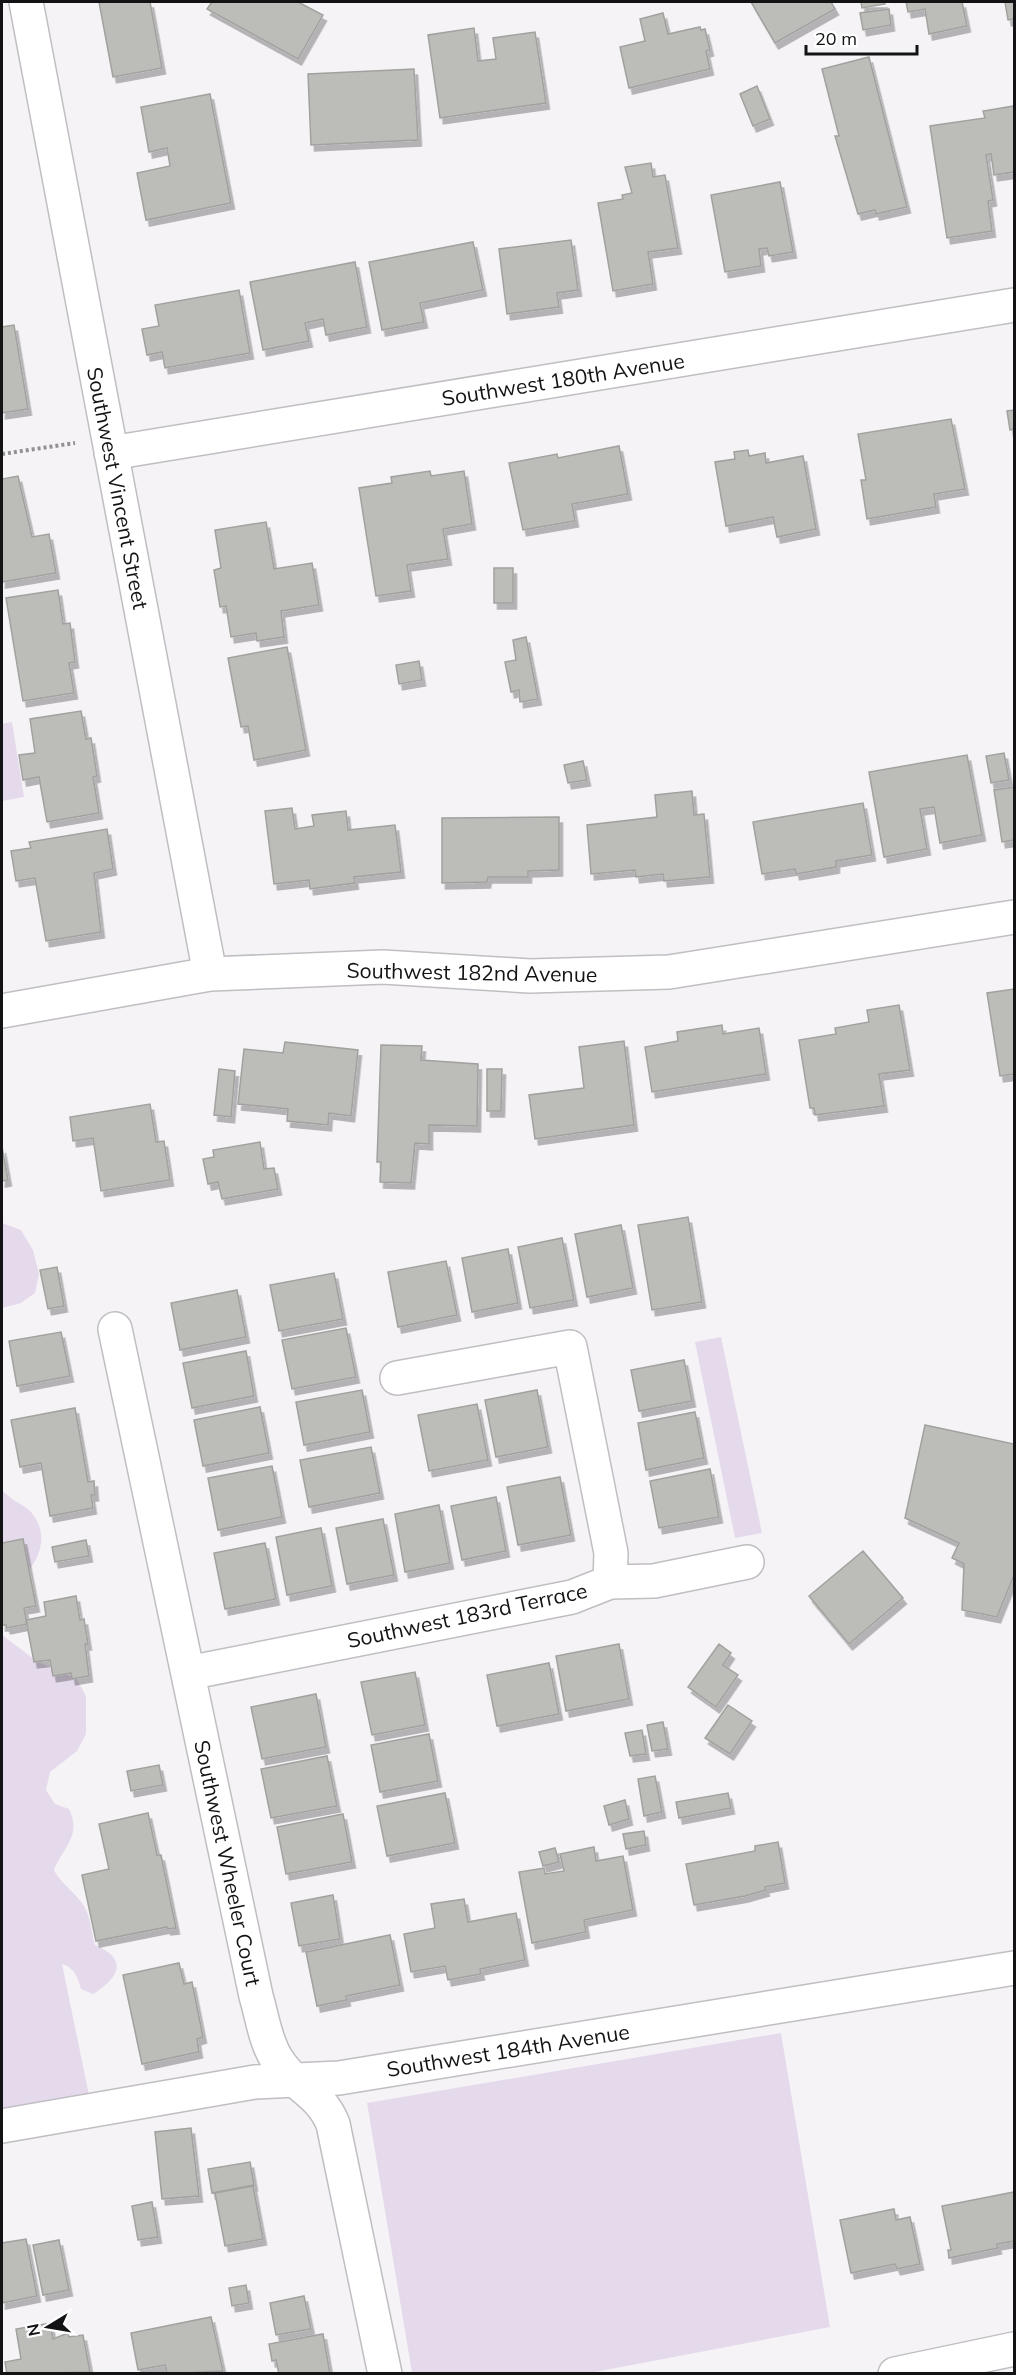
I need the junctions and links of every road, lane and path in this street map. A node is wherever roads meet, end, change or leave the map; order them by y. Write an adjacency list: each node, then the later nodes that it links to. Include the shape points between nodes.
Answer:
1 (26, 2): 4 (street, Southwest Vincent Street)
2 (1014, 305): 4 (street, Southwest 180th Avenue)
3 (76, 443): 5 (path)
4 (111, 453): 7 (street, Southwest Vincent Street)
5 (2, 454)
6 (1014, 917): 7 (street, Southwest 182nd Avenue, via 669,972 530,976 383,967)
7 (210, 974): 8 (street, Southwest 182nd Avenue)
8 (2, 1011)
9 (115, 1329): 13 (street, Southwest Wheeler Court)
10 (397, 1378): 12 (street, via 570,1347 611,1553)
11 (747, 1562): 12 (street, Southwest 183rd Terrace, via 654,1581)
12 (610, 1582): 13 (street, Southwest 183rd Terrace, via 572,1597)
13 (188, 1673): 15 (street, Southwest Wheeler Court, via 266,2034 276,2059)
14 (1014, 1968): 15 (street, Southwest 184th Avenue, via 339,2078)
15 (296, 2079): 16 (street, Southwest 184th Avenue, via 255,2082); 18 (street, Southwest Wheeler Court, via 326,2107 333,2124)
16 (2, 2126)
17 (1014, 2349): 19 (street)
18 (385, 2373)
19 (895, 2373)

